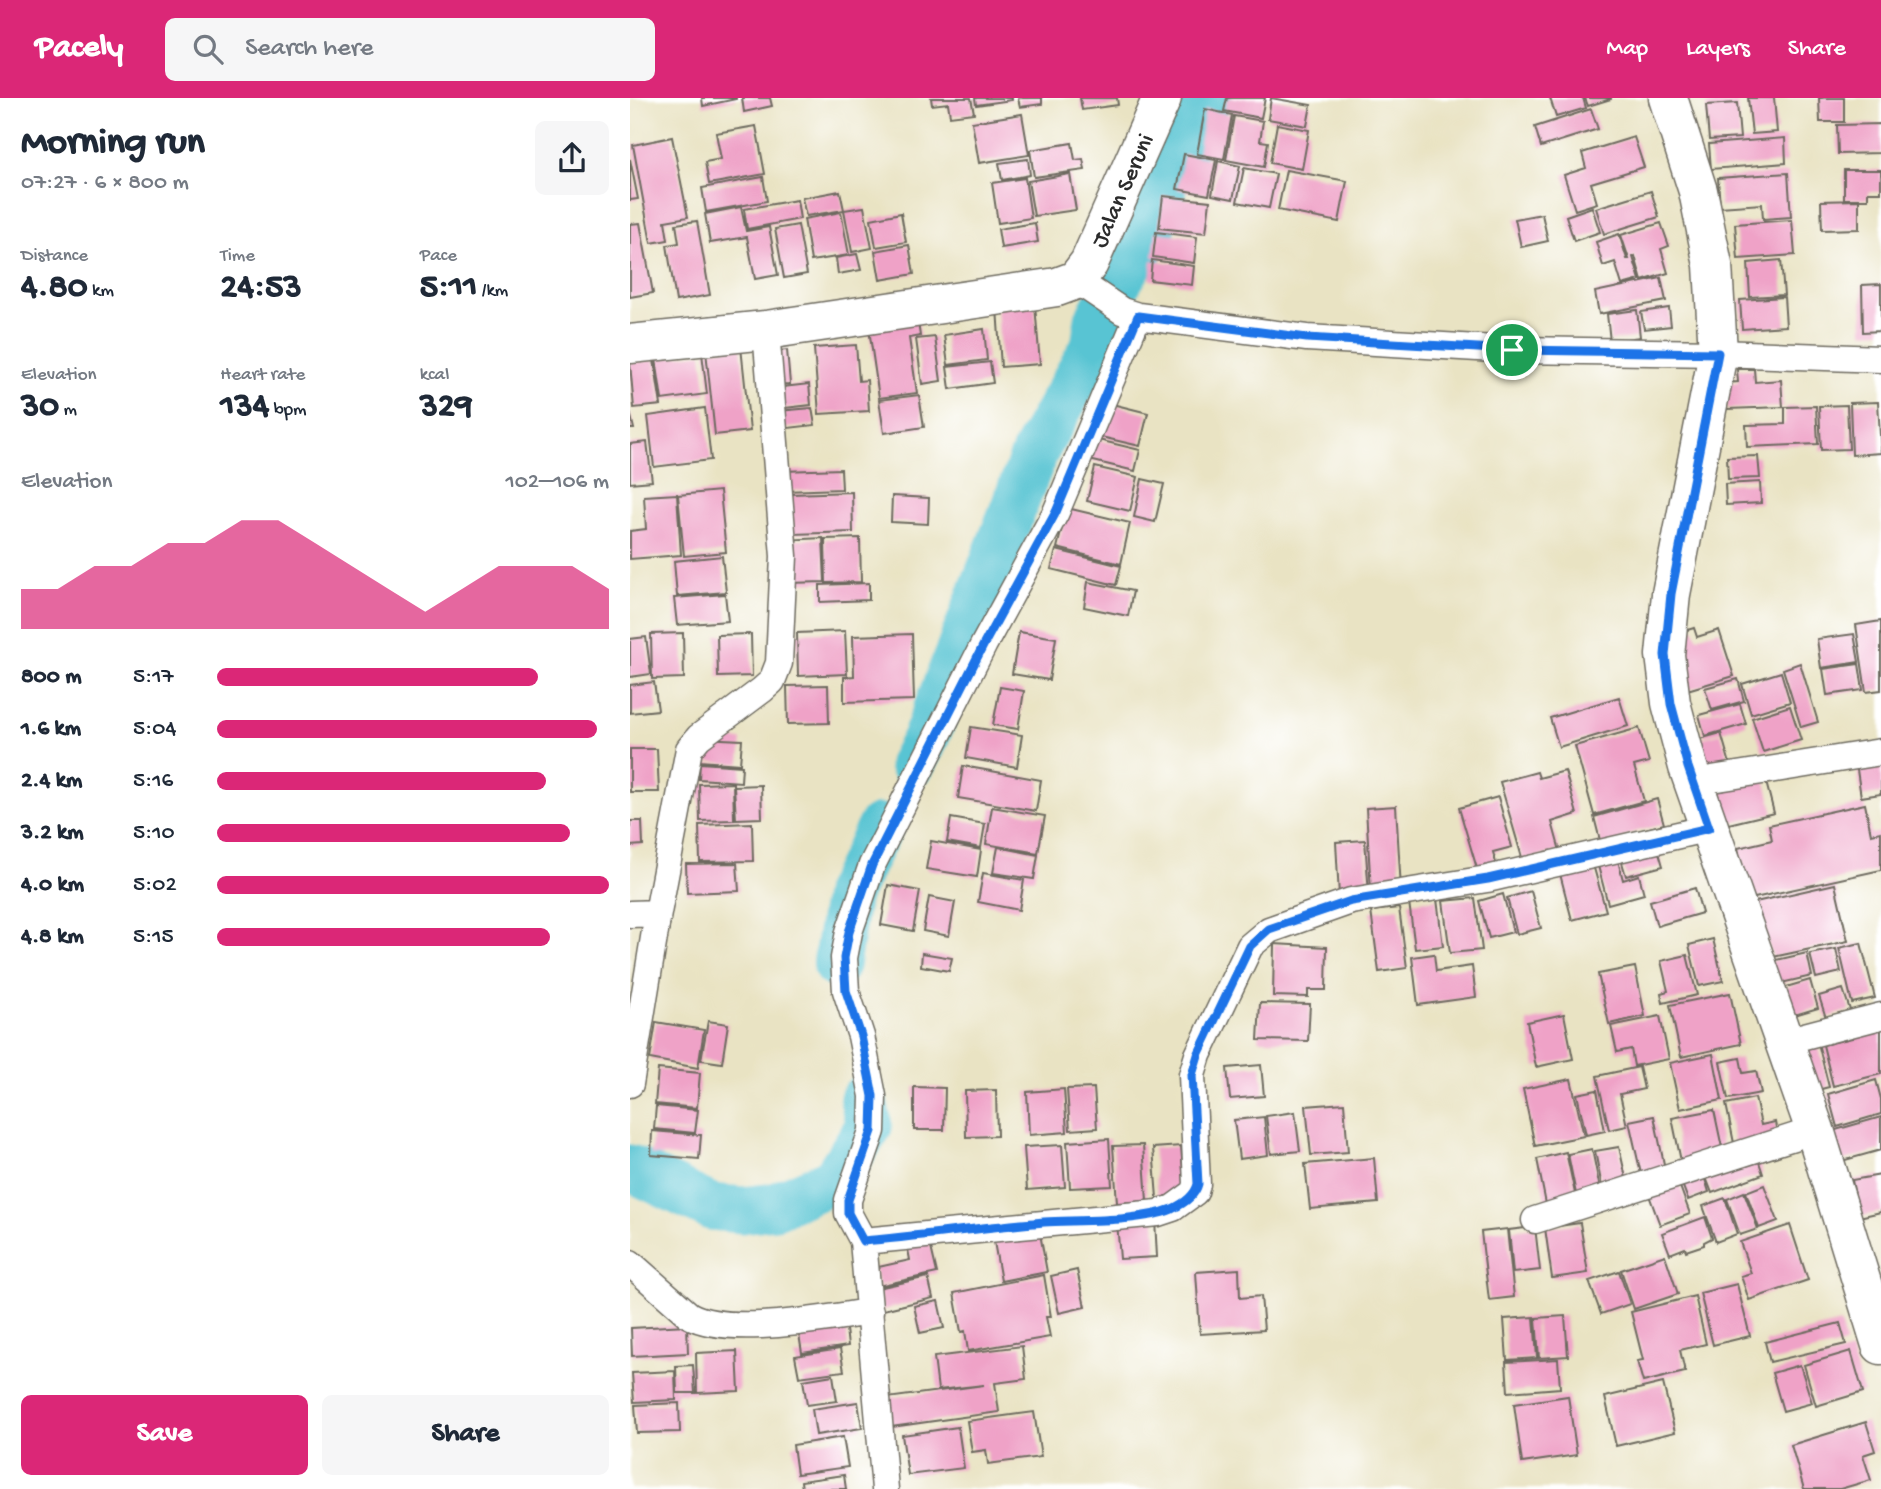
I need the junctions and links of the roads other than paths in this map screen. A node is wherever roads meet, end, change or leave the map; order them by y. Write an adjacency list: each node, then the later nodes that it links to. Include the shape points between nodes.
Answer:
1 (1162, 98): 3 (street, Jalan Seruni, via 1089,263)
2 (1668, 98): 7 (street, via 1698,191 1713,265)
3 (1085, 286): 4 (street); 5 (street)
4 (1130, 313): 7 (street, via 1321,339 1512,350); 19 (street, via 1056,512 872,865 849,932 844,958 846,991 873,1096 872,1131 848,1200 848,1213)
5 (766, 330): 6 (street); 13 (street, via 784,556 779,663 772,681 689,749)
6 (630, 344)
7 (1718, 353): 8 (street); 10 (street, via 1671,594 1665,655 1671,704)
8 (1881, 359)
9 (1881, 752): 10 (street)
10 (1693, 782): 11 (street)
11 (1709, 828): 15 (street); 19 (street, via 1488,879 1351,901 1269,929 1250,946 1198,1055 1192,1075 1198,1184 1195,1192 1174,1208 1108,1219)
12 (630, 914): 13 (street)
13 (658, 914): 16 (street)
14 (1881, 1016): 15 (street)
15 (1785, 1041): 17 (street)
16 (630, 1084)
17 (1815, 1130): 18 (street); 22 (street)
18 (1535, 1220)
19 (863, 1241): 21 (street)
20 (630, 1263): 21 (street, via 700,1321 766,1325)
21 (870, 1312): 23 (street)
22 (1881, 1345)
23 (885, 1489)

